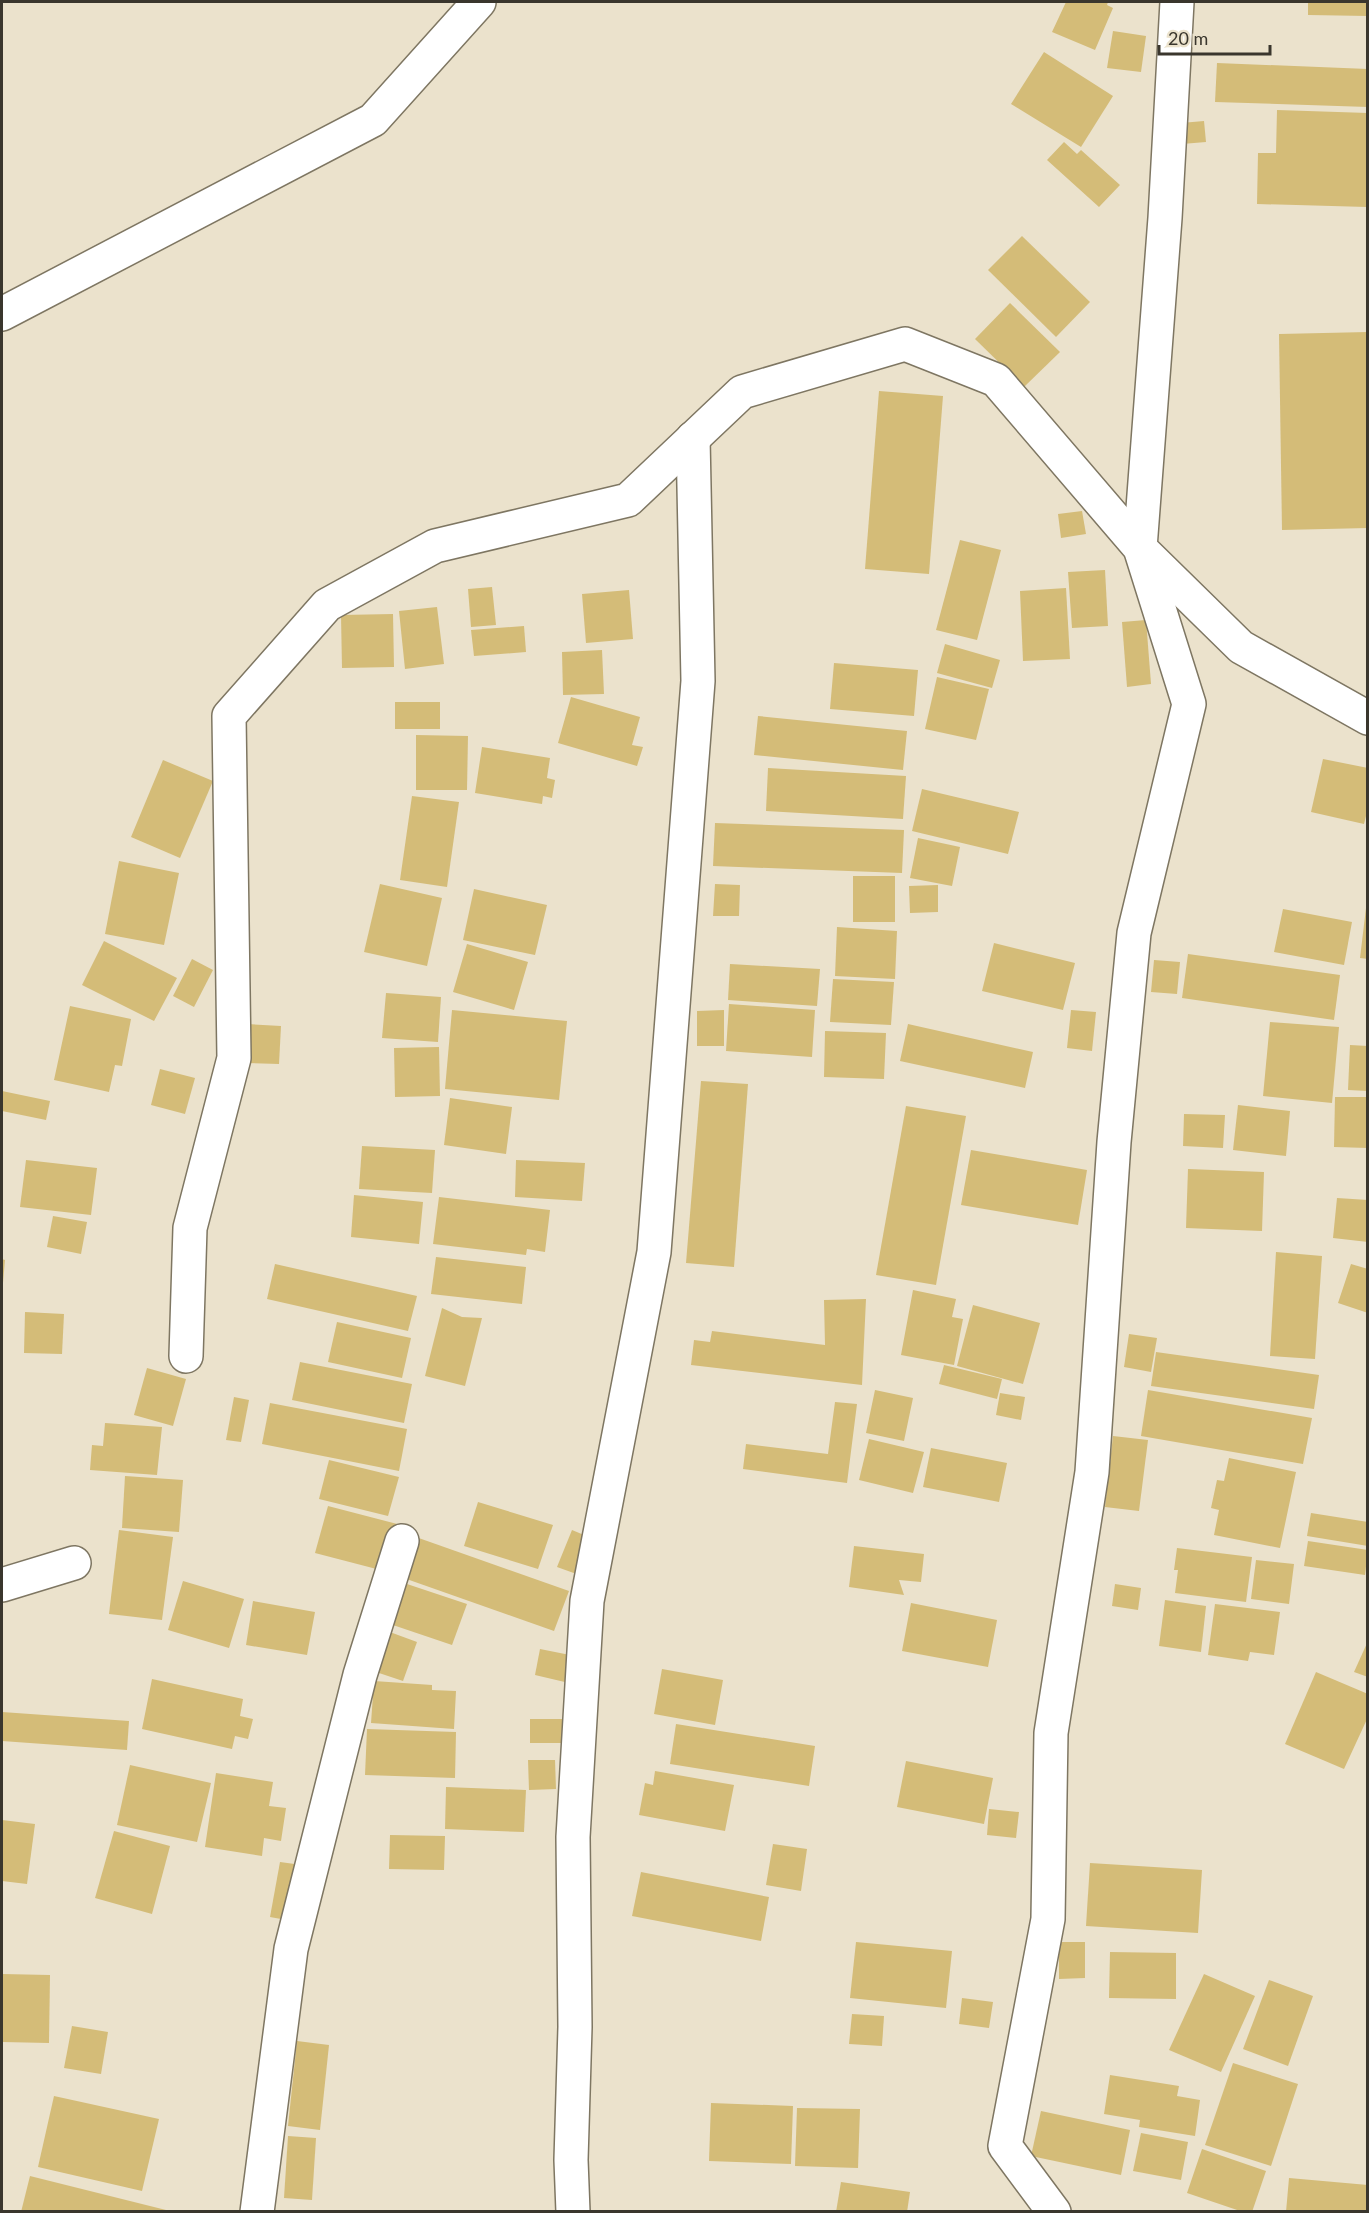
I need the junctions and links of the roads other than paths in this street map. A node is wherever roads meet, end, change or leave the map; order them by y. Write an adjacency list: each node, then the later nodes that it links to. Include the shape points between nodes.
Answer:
1 (479, 2): 3 (street, via 373,120)
2 (1177, 2): 5 (street)
3 (2, 314)
4 (693, 438): 5 (street, via 742,392 905,344 996,380); 7 (street, via 628,500 435,546 327,605 229,716 234,1058 190,1228); 12 (street, via 698,681 654,1252 587,1601 573,1837)
5 (1140, 548): 6 (street, via 1241,647); 13 (street, via 1189,704 1134,933 1114,1142 1092,1472 1051,1733 1048,1919 1005,2146)
6 (1368, 718)
7 (186, 1356)
8 (402, 1541): 11 (street, via 360,1675 291,1949)
9 (74, 1563): 10 (street)
10 (2, 1585)
11 (257, 2211)
12 (573, 2211)
13 (1054, 2211)

